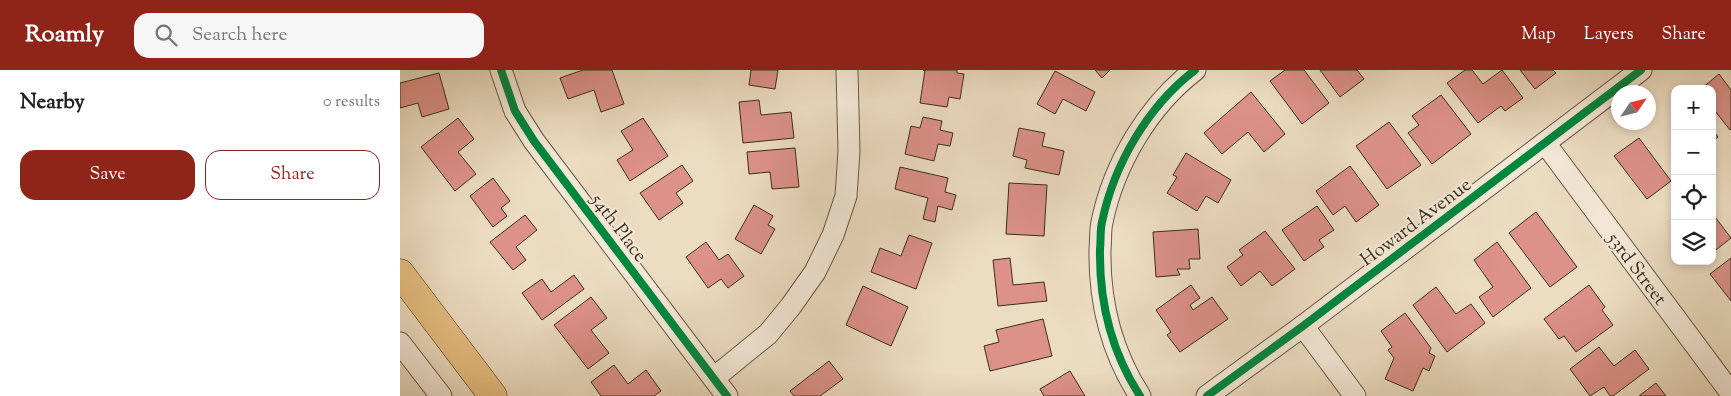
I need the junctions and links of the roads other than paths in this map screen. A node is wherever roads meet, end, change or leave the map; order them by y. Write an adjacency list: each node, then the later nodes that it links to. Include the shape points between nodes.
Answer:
1 (501, 70): 9 (street, 54th Place, via 515,110 534,141)
2 (846, 70): 9 (street, via 849,151 846,196 832,235 815,272 768,334)
3 (1195, 70): 14 (street, via 1158,106 1134,140 1114,180 1101,223 1102,298 1113,344)
4 (1641, 70): 5 (street, Howard Avenue)
5 (1545, 143): 7 (street, Howard Avenue); 10 (street, 53rd Street)
6 (400, 273): 12 (main road)
7 (1303, 326): 15 (street, Howard Avenue); 16 (street)
8 (400, 343): 11 (street)
9 (714, 378): 13 (street, 54th Place)
10 (1731, 393)
11 (441, 396)
12 (492, 396)
13 (727, 396)
14 (1140, 396)
15 (1207, 396)
16 (1355, 396)

